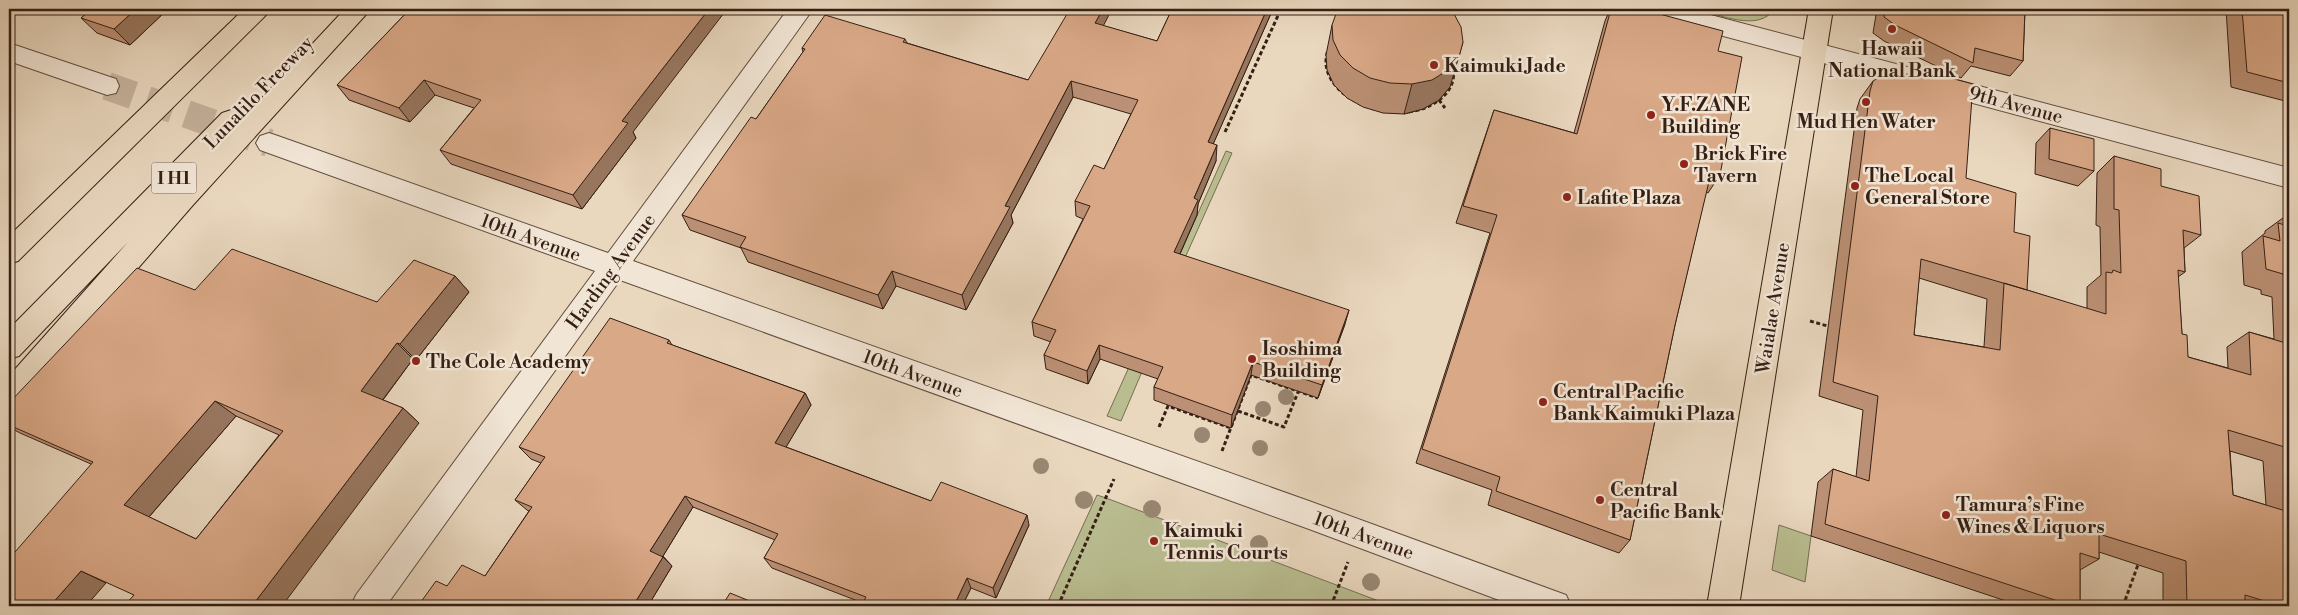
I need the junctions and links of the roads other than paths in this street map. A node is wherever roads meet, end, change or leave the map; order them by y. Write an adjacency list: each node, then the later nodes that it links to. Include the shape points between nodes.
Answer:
1 (258, 9): 12 (main road)
2 (339, 9): 14 (main road, Lunalilo Freeway / I H1)
3 (359, 9): 15 (main road, via 184,198)
4 (801, 9): 13 (street, Harding Avenue)
5 (1656, 9): 7 (street, 9th Avenue)
6 (1821, 9): 7 (main road, Waialae Avenue)
7 (1815, 50): 11 (street, 9th Avenue); 18 (main road, Waialae Avenue)
8 (9, 52): 9 (street)
9 (107, 86)
10 (269, 143): 13 (street, 10th Avenue)
11 (2289, 178)
12 (9, 253)
13 (614, 266): 16 (street, Harding Avenue); 17 (street, 10th Avenue, via 1310,515)
14 (9, 347)
15 (9, 396)
16 (367, 606)
17 (1554, 606)
18 (1723, 606)

